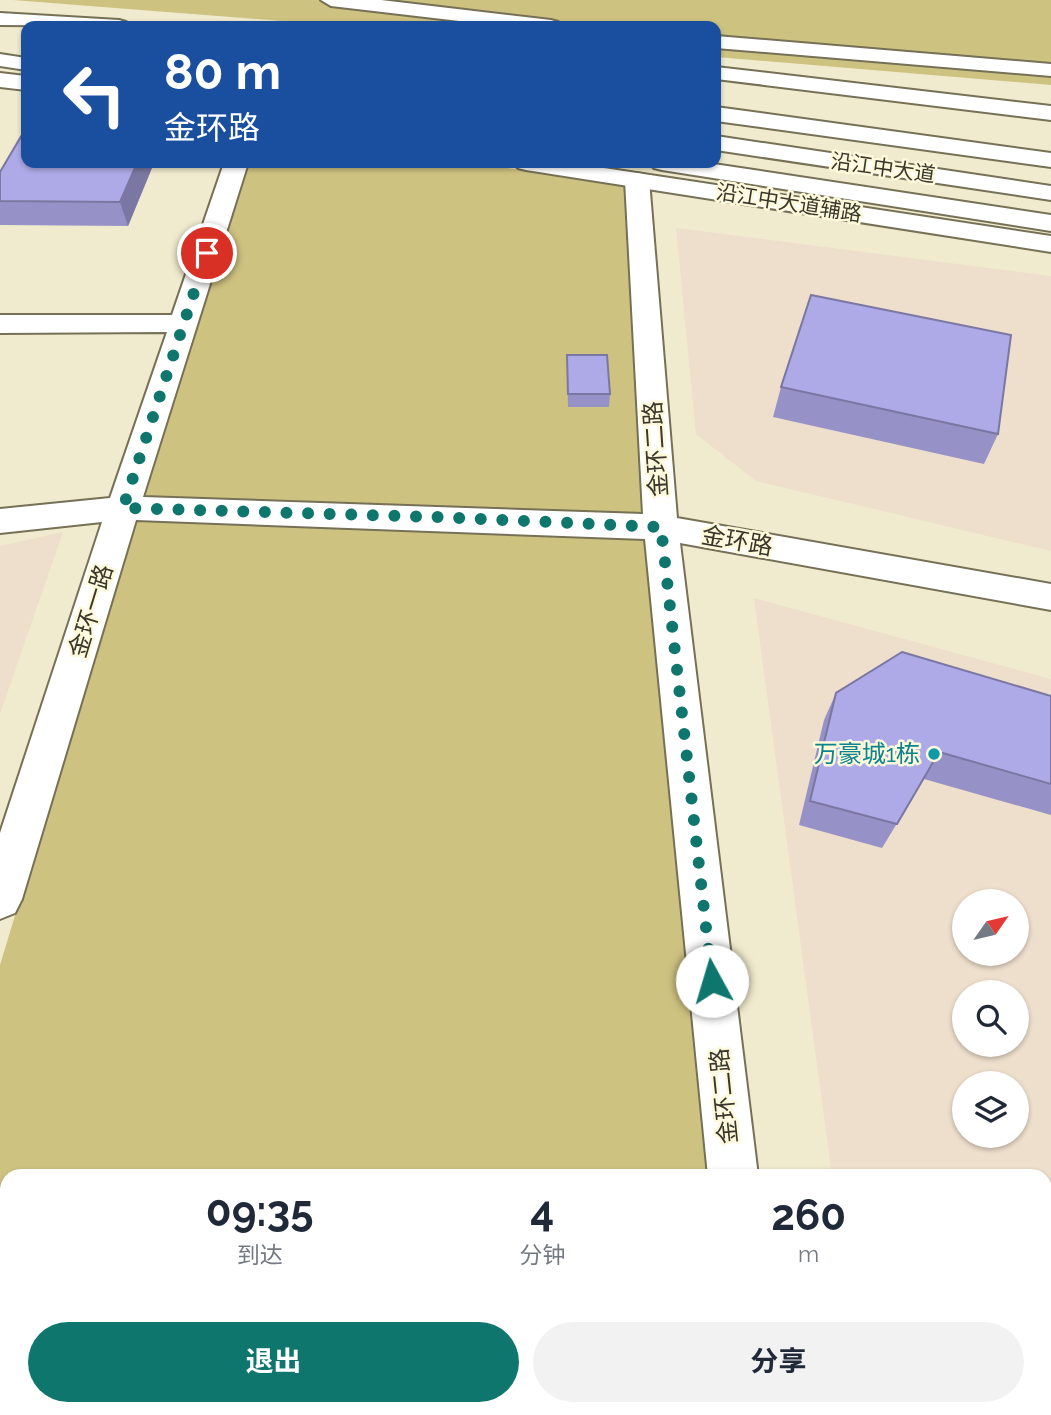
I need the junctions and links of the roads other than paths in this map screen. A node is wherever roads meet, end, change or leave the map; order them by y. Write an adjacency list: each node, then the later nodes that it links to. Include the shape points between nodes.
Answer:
1 (331, 0): 4 (main road)
2 (0, 19): 3 (main road)
3 (34, 21)
4 (509, 21)
5 (0, 24): 6 (main road)
6 (21, 26)
7 (721, 42): 12 (main road)
8 (0, 47): 9 (main road)
9 (21, 49)
10 (0, 61): 11 (main road)
11 (21, 63)
12 (1051, 70)
13 (721, 71): 17 (main road)
14 (721, 72): 18 (main road)
15 (0, 80): 16 (main road)
16 (21, 82)
17 (1051, 94)
18 (1051, 113)
19 (721, 115): 21 (main road, 沿江中大道)
20 (721, 144): 25 (main road, 沿江中大道)
21 (1051, 160)
22 (234, 168): 28 (main road, 金环一路)
23 (603, 168): 24 (main road, 沿江中大道辅路)
24 (649, 171): 26 (main road); 27 (main road, 沿江中大道辅路); 32 (main road, 金环二路)
25 (1051, 193)
26 (1051, 223)
27 (1051, 244)
28 (183, 323): 29 (main road); 30 (main road, 金环一路)
29 (0, 324)
30 (123, 508): 31 (main road, 金环路); 32 (main road, 金环路); 34 (main road, 金环一路)
31 (0, 521)
32 (661, 527): 33 (main road, 金环路); 35 (main road, 金环二路)
33 (1051, 597)
34 (0, 899)
35 (732, 1169)

